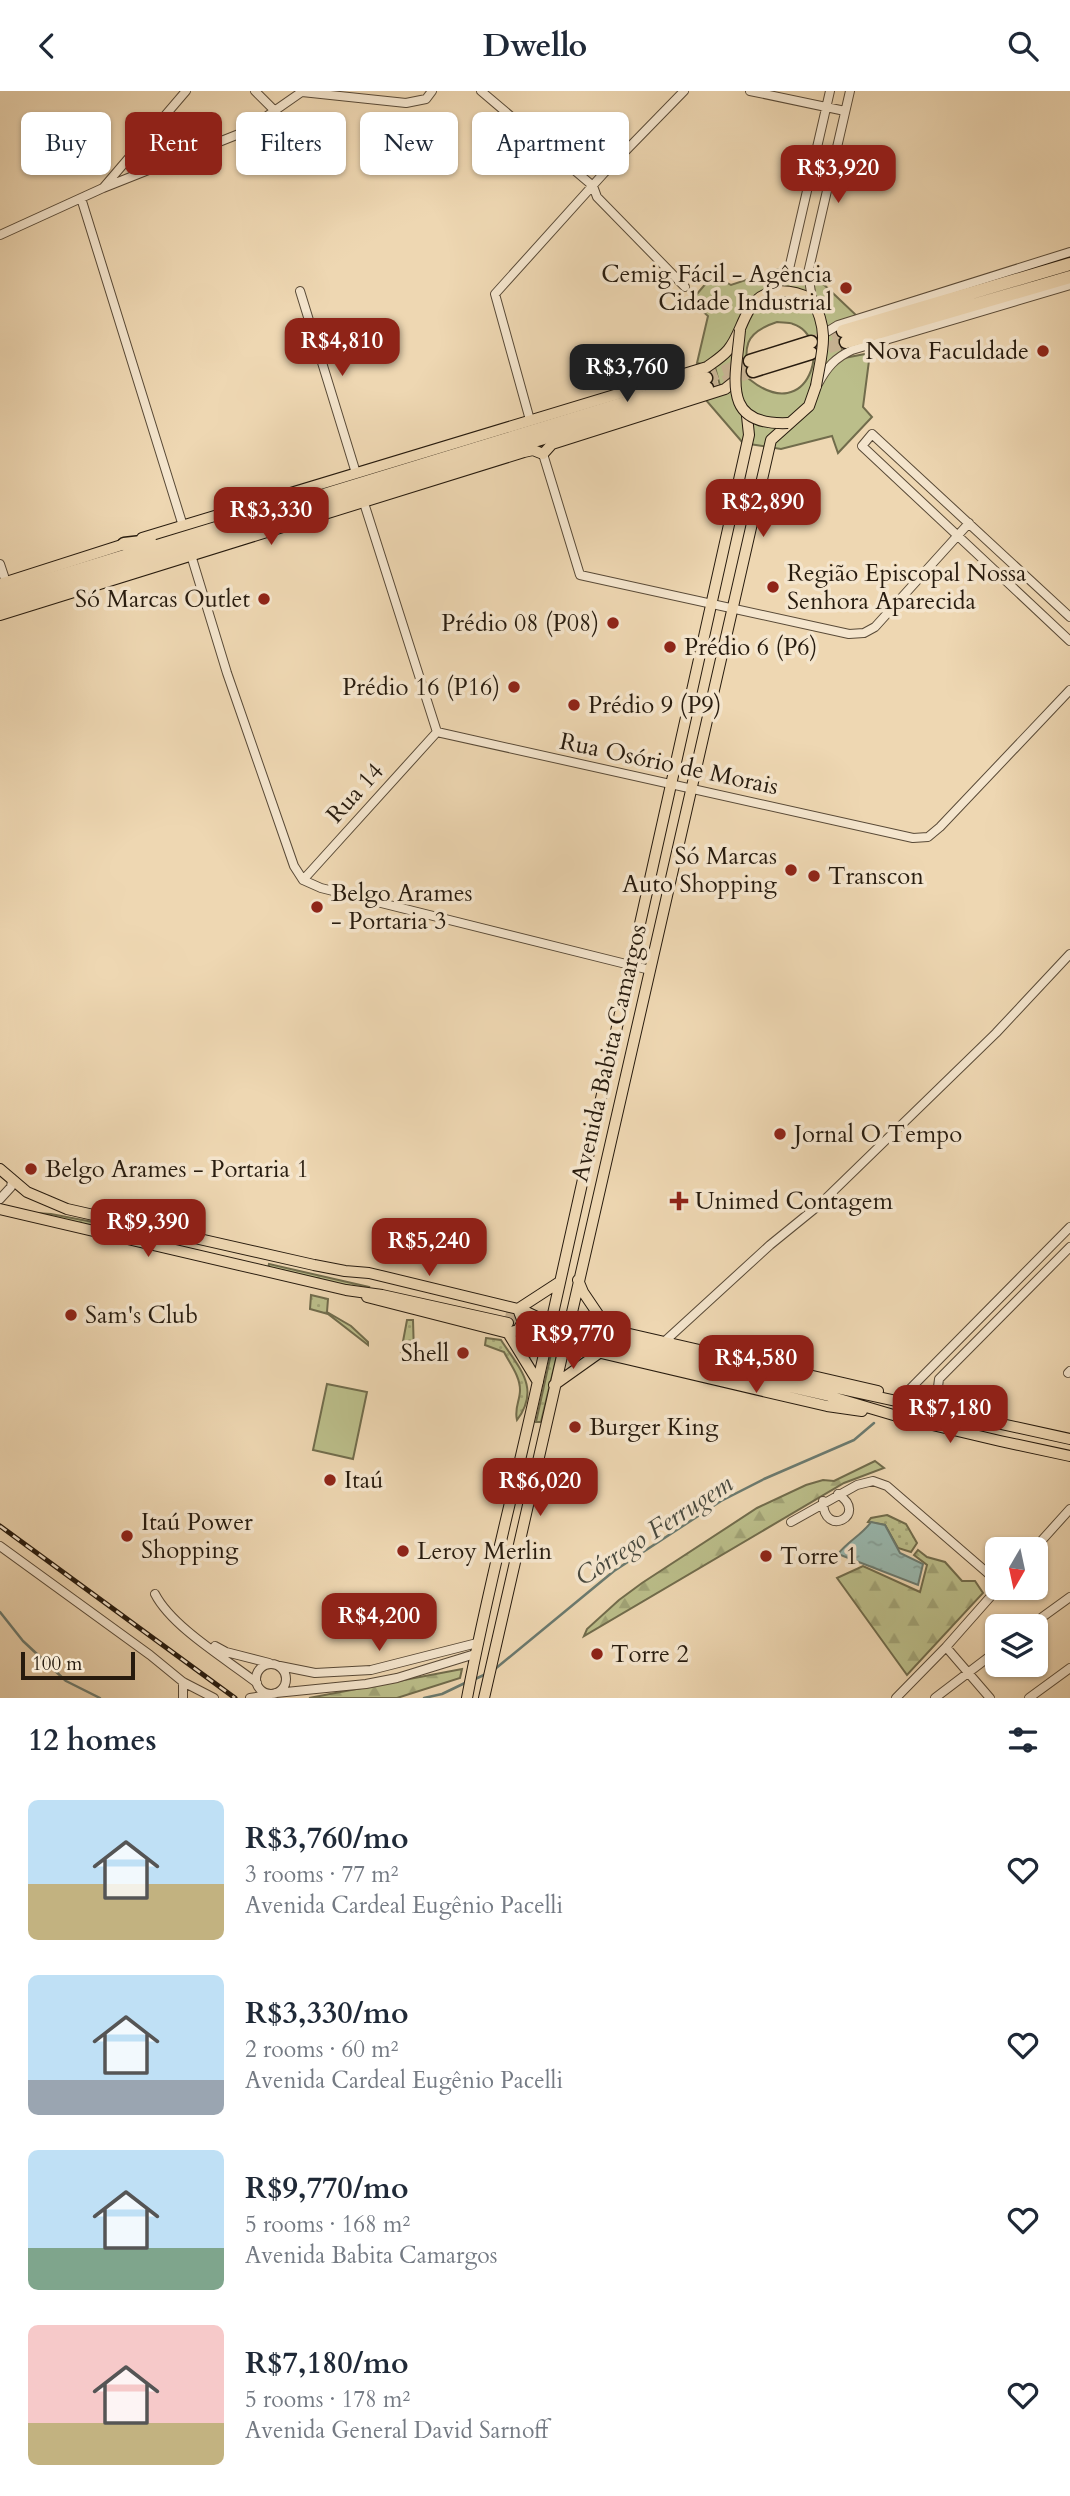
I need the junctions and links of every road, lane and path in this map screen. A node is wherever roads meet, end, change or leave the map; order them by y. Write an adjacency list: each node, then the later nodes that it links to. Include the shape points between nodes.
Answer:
1 (186, 91): 14 (street)
2 (255, 91): 11 (street)
3 (432, 91): 9 (street, via 426,99 406,103)
4 (481, 91): 13 (street)
5 (684, 91): 13 (street)
6 (750, 91): 10 (street)
7 (830, 91): 10 (street)
8 (850, 91): 12 (street)
9 (302, 92): 11 (street)
10 (826, 107): 12 (street); 23 (street, via 789,268)
11 (275, 111): 14 (street, via 244,132)
12 (845, 111): 24 (street, via 808,272)
13 (593, 186): 21 (street, via 597,197); 32 (street, via 495,294)
14 (103, 188): 15 (street)
15 (80, 198): 16 (street); 38 (street)
16 (0, 235)
17 (1070, 252): 26 (street)
18 (1070, 264): 19 (highway, via 845,337)
19 (1070, 277)
20 (1070, 285): 30 (street, via 852,350 827,367)
21 (685, 287)
22 (300, 291): 35 (street)
23 (771, 291): 24 (main road, via 798,292); 25 (main road, via 750,308)
24 (812, 299): 26 (main road, bridge)
25 (740, 330): 29 (main road, bridge); 32 (main road, via 728,349 707,367)
26 (825, 333): 30 (main road, bridge)
27 (811, 347): 28 (highway)
28 (751, 366)
29 (735, 381): 31 (main road, bridge, via 738,401); 34 (main road, via 725,389 552,444)
30 (816, 386): 33 (main road, via 809,406)
31 (747, 416): 33 (main road, bridge, via 767,424); 47 (main road, Avenida Babita Camargos, via 749,435)
32 (530, 421): 35 (main road)
33 (788, 423): 49 (main road, Avenida Babita Camargos, via 771,440)
34 (543, 454): 36 (main road, via 524,452); 47 (street, via 580,575)
35 (356, 473): 38 (main road)
36 (364, 503): 42 (main road); 54 (street)
37 (968, 523): 40 (street); 40 (street, via 872,434 862,446); 51 (street)
38 (183, 526): 41 (main road)
39 (215, 528): 41 (highway); 43 (highway, via 707,383); 45 (highway)
40 (958, 534): 49 (street, via 875,627 864,633 849,634); 52 (street)
41 (124, 544): 46 (main road)
42 (191, 555): 43 (highway); 50 (main road); 57 (street, via 227,673 294,866)
43 (143, 560): 45 (highway)
44 (0, 564): 46 (street)
45 (69, 578): 46 (highway); 48 (highway)
46 (2, 587)
47 (713, 604): 49 (street); 55 (main road, Avenida Babita Camargos)
48 (0, 605)
49 (732, 609): 56 (main road, Avenida Babita Camargos)
50 (0, 615)
51 (1070, 617)
52 (1070, 641)
53 (1070, 690): 56 (street, Rua Osório de Morais, via 928,837 913,838)
54 (437, 732): 55 (street, Rua Osório de Morais); 57 (street, Rua 14)
55 (671, 785): 56 (street, Rua Osório de Morais); 59 (main road, Avenida Babita Camargos)
56 (690, 789): 60 (main road, Avenida Babita Camargos)
57 (303, 880): 59 (street)
58 (1070, 954): 75 (street, via 996,1033 818,1206)
59 (630, 964): 60 (street); 69 (main road, Avenida Babita Camargos)
60 (650, 970): 68 (main road, Avenida Babita Camargos)
61 (0, 1170): 62 (main road)
62 (12, 1181): 63 (street); 67 (main road, via 67,1209)
63 (0, 1199)
64 (0, 1209): 72 (main road, via 377,1301)
65 (1070, 1227): 80 (street)
66 (1070, 1247): 82 (street, via 939,1379 937,1395)
67 (345, 1271): 70 (main road); 72 (main road)
68 (578, 1279): 74 (main road); 76 (main road, Avenida Babita Camargos)
69 (558, 1283): 70 (main road); 71 (main road, Avenida Babita Camargos)
70 (518, 1309): 72 (main road, via 523,1322 518,1330); 73 (main road)
71 (552, 1313): 73 (main road, Avenida Babita Camargos); 76 (main road)
72 (508, 1323): 78 (main road)
73 (549, 1325): 76 (main road); 78 (main road, Avenida Babita Camargos)
74 (611, 1338): 75 (main road); 77 (main road, via 597,1336); 81 (main road); 83 (main road)
75 (664, 1342): 80 (main road)
76 (564, 1344): 77 (main road); 79 (main road, Avenida Babita Camargos)
77 (599, 1353): 79 (main road); 83 (main road, via 827,1406)
78 (538, 1382): 86 (main road, Avenida Babita Camargos)
79 (554, 1385): 87 (main road, Avenida Babita Camargos)
80 (902, 1397): 81 (main road)
81 (929, 1407): 82 (main road)
82 (950, 1411): 84 (main road)
83 (907, 1419): 85 (main road)
84 (1070, 1439)
85 (1068, 1456)
86 (515, 1478): 87 (main road, via 527,1477); 102 (main road, Avenida Babita Camargos)
87 (532, 1484): 100 (main road, Avenida Babita Camargos)
88 (838, 1494): 89 (street); 89 (street, via 850,1507 842,1521 828,1518); 94 (street, via 873,1481 887,1486)
89 (823, 1501): 91 (street)
90 (1070, 1509): 92 (street)
91 (791, 1522)
92 (1045, 1537)
93 (0, 1546): 108 (street)
94 (985, 1573)
95 (155, 1594): 99 (street, via 176,1623)
96 (1070, 1597): 98 (street)
97 (985, 1600): 101 (street)
98 (1047, 1614)
99 (202, 1641): 104 (street); 109 (street)
100 (495, 1646): 102 (main road); 115 (main road, Avenida Babita Camargos)
101 (946, 1647): 107 (street); 116 (street)
102 (476, 1649): 105 (street, via 371,1669 315,1673); 110 (street, via 397,1678); 114 (main road, Avenida Babita Camargos)
103 (985, 1659): 107 (street)
104 (270, 1664): 105 (street); 109 (street, via 259,1670)
105 (280, 1666): 110 (street, via 286,1681)
106 (1070, 1668): 119 (street)
107 (968, 1671): 117 (street); 118 (street)
108 (183, 1682): 111 (street); 112 (street)
109 (257, 1685): 110 (street); 113 (street)
110 (274, 1694): 113 (street)
111 (183, 1698)
112 (214, 1698)
113 (249, 1698)
114 (467, 1698)
115 (484, 1698)
116 (896, 1698)
117 (935, 1698)
118 (990, 1698)
119 (1029, 1698)

